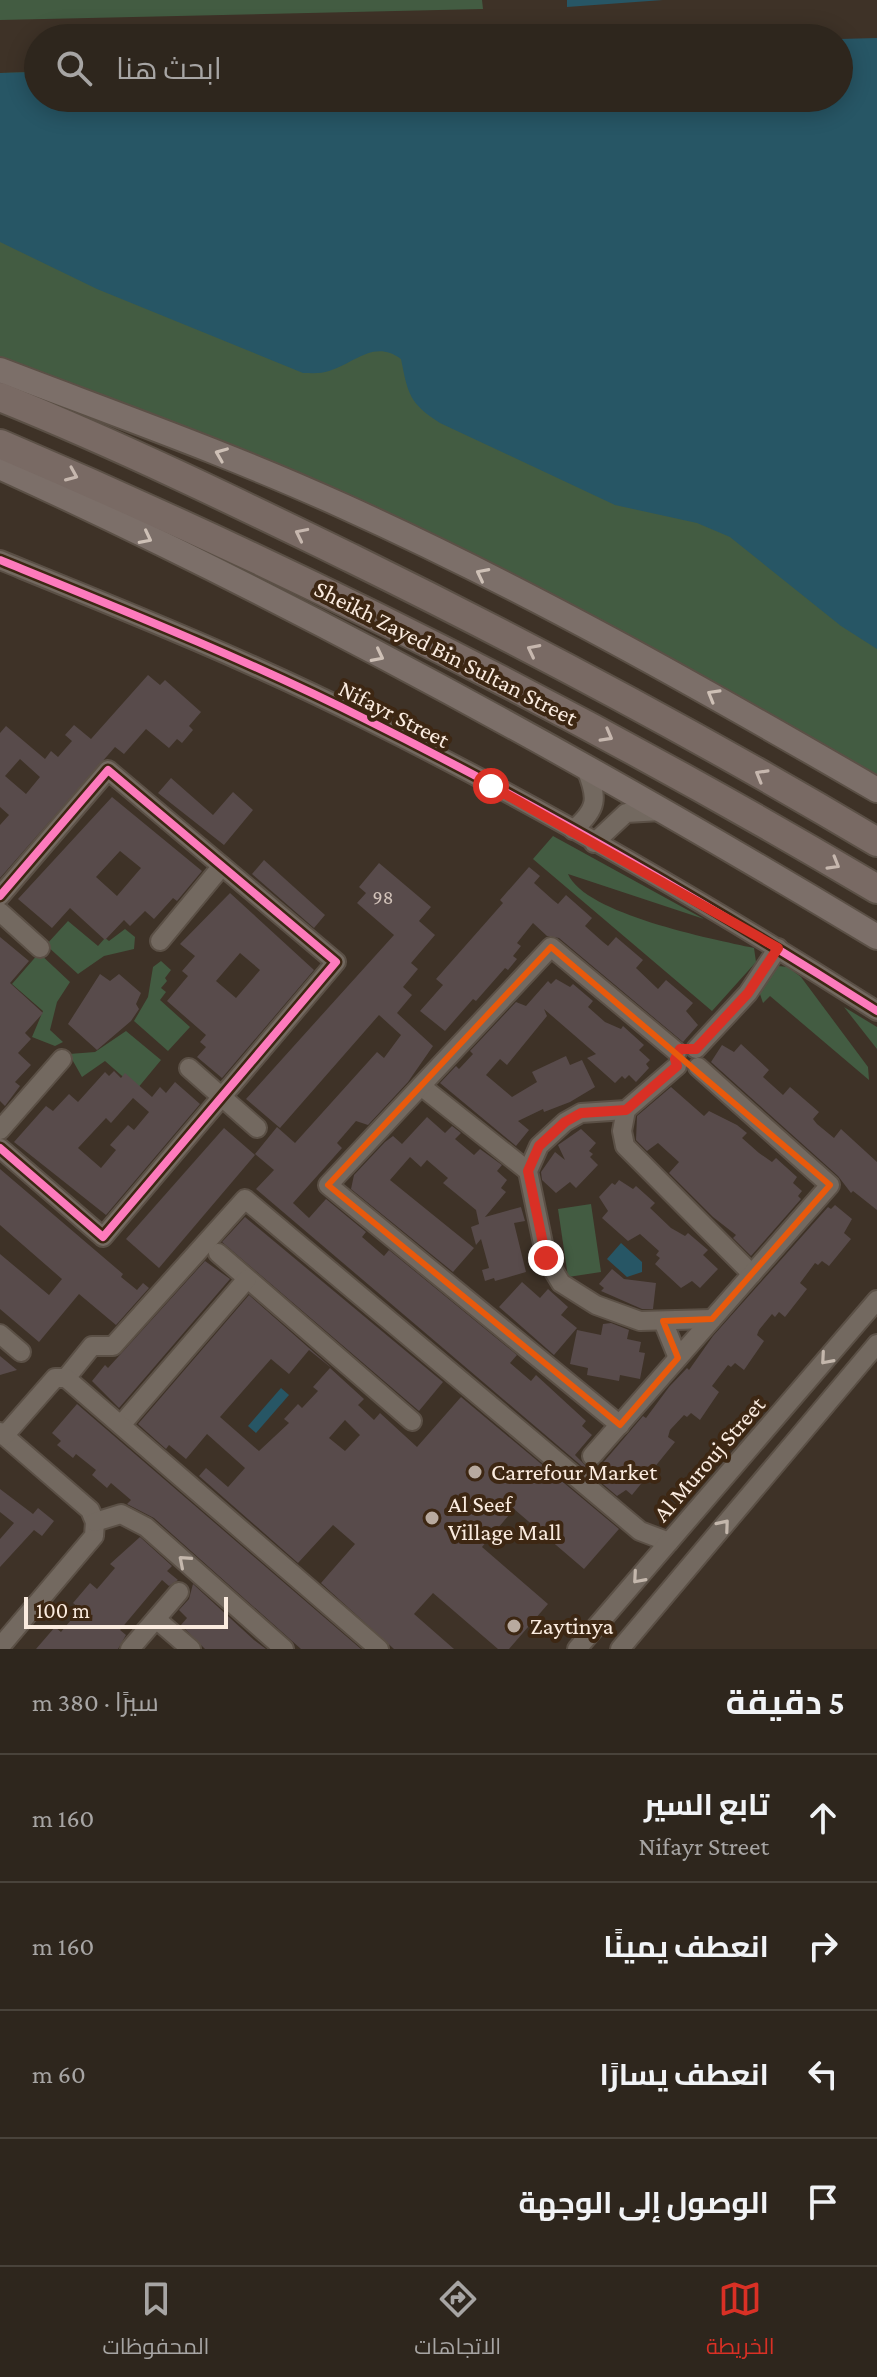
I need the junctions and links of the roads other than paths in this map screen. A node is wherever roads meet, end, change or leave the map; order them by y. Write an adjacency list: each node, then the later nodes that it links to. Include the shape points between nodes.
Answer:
1 (0, 370): 7 (main road, one-way to 1, via 653,661 406,536 226,455)
2 (0, 397): 10 (highway, Sheikh Zayed Bin Sultan Street, one-way to 2, via 703,742 431,598)
3 (0, 444): 13 (highway, Sheikh Zayed Bin Sultan Street, one-way to 13, via 220,540 417,636 687,779)
4 (0, 467): 6 (main road, one-way to 6, via 430,683)
5 (0, 560): 9 (street, Nifayr Street, via 365,719)
6 (586, 769): 8 (main road); 9 (street, via 597,798 589,817)
7 (877, 790)
8 (661, 811): 11 (street, via 626,813); 16 (main road)
9 (573, 830): 11 (street, Nifayr Street)
10 (877, 842)
11 (594, 843): 19 (street, Nifayr Street)
12 (222, 866): 14 (street, via 108,770); 17 (street); 26 (street, via 336,962)
13 (877, 889)
14 (0, 896)
15 (0, 912): 18 (street)
16 (877, 937)
17 (160, 941)
18 (40, 948)
19 (778, 948): 20 (street, Nifayr Street); 21 (street)
20 (877, 1011)
21 (697, 1058): 23 (street, via 686,1046); 33 (street, via 830,1185)
22 (62, 1059): 29 (street)
23 (677, 1059): 25 (street, via 551,947); 27 (street)
24 (189, 1068): 26 (street)
25 (421, 1086): 31 (street); 45 (street, via 328,1185)
26 (222, 1097): 28 (street); 30 (street, via 103,1237)
27 (626, 1110): 31 (street, via 581,1113 565,1122 539,1146); 33 (street, via 625,1146)
28 (257, 1128)
29 (0, 1130)
30 (0, 1148)
31 (528, 1171): 37 (street, via 546,1258 561,1283 596,1305 640,1321)
32 (218, 1253): 34 (street)
33 (752, 1274): 36 (street)
34 (247, 1279): 43 (street); 44 (street)
35 (877, 1300): 49 (street, Al Murouj Street, one-way to 49)
36 (712, 1319): 37 (street); 41 (street)
37 (663, 1321): 41 (street)
38 (0, 1334): 40 (street)
39 (877, 1344): 58 (street, one-way to 39)
40 (21, 1352)
41 (678, 1358): 45 (street)
42 (66, 1378): 44 (street); 46 (street, via 55,1378); 49 (street, via 92,1346 113,1346 245,1199 640,1531)
43 (412, 1421)
44 (121, 1425): 56 (street)
45 (620, 1425): 47 (street)
46 (2, 1434): 48 (street, via 90,1510)
47 (592, 1456)
48 (95, 1522): 52 (street, via 94,1536); 55 (street, one-way to 48, via 146,1527 121,1514)
49 (669, 1542): 57 (street, Al Murouj Street, one-way to 57)
50 (179, 1592): 51 (street)
51 (156, 1619): 53 (street); 54 (street)
52 (0, 1647)
53 (130, 1649)
54 (191, 1649)
55 (284, 1649)
56 (379, 1649)
57 (577, 1649)
58 (620, 1649)

